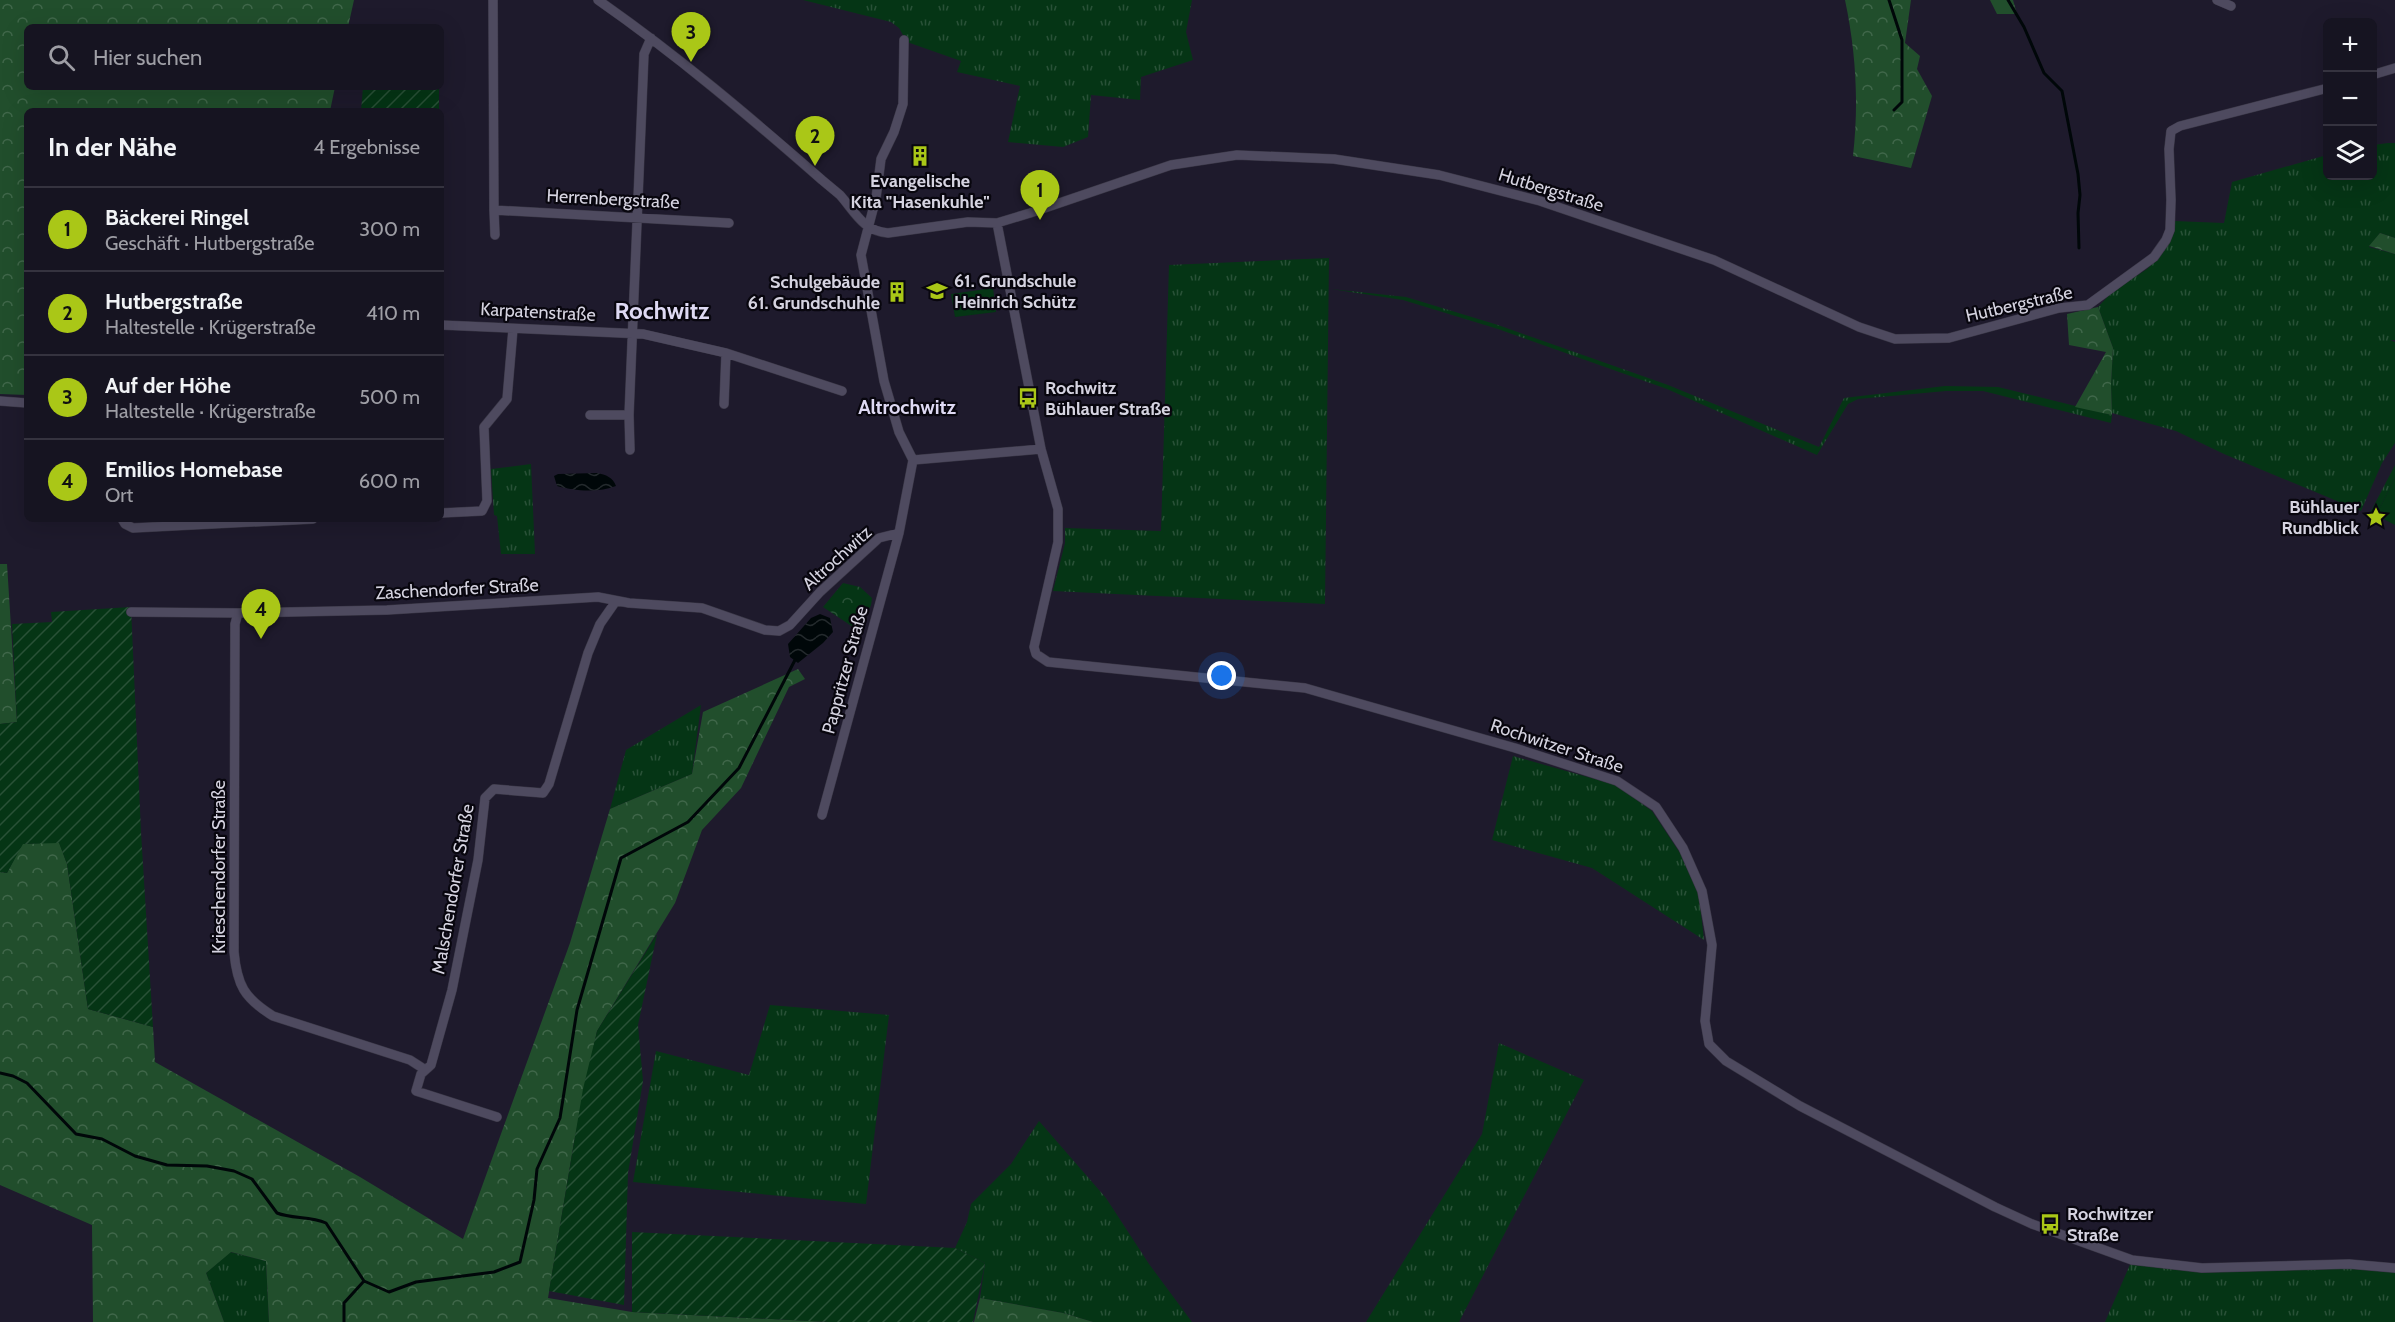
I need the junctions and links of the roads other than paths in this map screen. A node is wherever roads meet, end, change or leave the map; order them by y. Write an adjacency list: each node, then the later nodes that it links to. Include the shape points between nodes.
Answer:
1 (493, 0): 10 (street)
2 (598, 0): 5 (street)
3 (2217, 0): 4 (street)
4 (2231, 6)
5 (651, 38): 11 (street, via 644,54); 14 (street, via 750,116 840,196)
6 (904, 40): 14 (street, via 903,104 880,159)
7 (2395, 68): 8 (street)
8 (2377, 74)
9 (2323, 89): 13 (street, Hutbergstraße, via 2171,131 2171,219 2166,240 2154,257 2088,305 2059,308 1949,338 1895,339 1859,327 1714,260 1540,201 1439,175 1334,159 1237,155 1171,165)
10 (494, 210): 11 (street, Herrenbergstraße); 15 (street)
11 (638, 216): 12 (street, Herrenbergstraße); 18 (street)
12 (729, 222)
13 (997, 223): 14 (street, Hutbergstraße, via 968,222 888,233); 26 (street)
14 (868, 228): 28 (street, via 861,255 884,381 899,432)
15 (495, 235)
16 (444, 324): 17 (street, Karpatenstraße)
17 (513, 329): 18 (street, Karpatenstraße); 29 (street, via 507,399 483,428 488,501 482,511)
18 (633, 333): 19 (street, Karpatenstraße); 25 (street)
19 (726, 353): 20 (street, Karpatenstraße); 23 (street)
20 (842, 391)
21 (0, 401): 22 (street)
22 (24, 403)
23 (724, 404)
24 (590, 415): 25 (street)
25 (629, 415): 27 (street)
26 (1041, 449): 28 (street); 40 (street, Rochwitzer Straße, via 1054,491 1059,527 1034,647 1036,654 1048,662 1305,688 1617,781 1656,807 1683,848 1702,891 1712,945 1705,1021 1709,1044 1726,1061 1800,1106 1995,1207 2132,1260 2202,1268 2349,1264)
27 (630, 450)
28 (913, 460): 32 (street, Altrochwitz)
29 (444, 513)
30 (124, 522): 31 (street, via 133,528)
31 (253, 522)
32 (899, 533): 36 (street, Altrochwitz, via 879,538 820,592 790,626); 37 (street, Pappritzer Straße)
33 (616, 601): 35 (street, Zaschendorfer Straße, via 598,597 387,610); 36 (street, Zaschendorfer Straße, via 702,608 765,630); 38 (street, Malschendorfer Straße, via 600,624 588,653 549,784 543,793 494,789 485,798 478,860 453,990 431,1065)
34 (131, 612): 35 (street, Zaschendorfer Straße)
35 (238, 614): 38 (street, Krieschendorfer Straße, via 236,974 243,991 256,1006 273,1016 410,1060)
36 (779, 631)
37 (822, 815)
38 (424, 1069): 39 (street, via 416,1091)
39 (497, 1117)
40 (2395, 1268)

